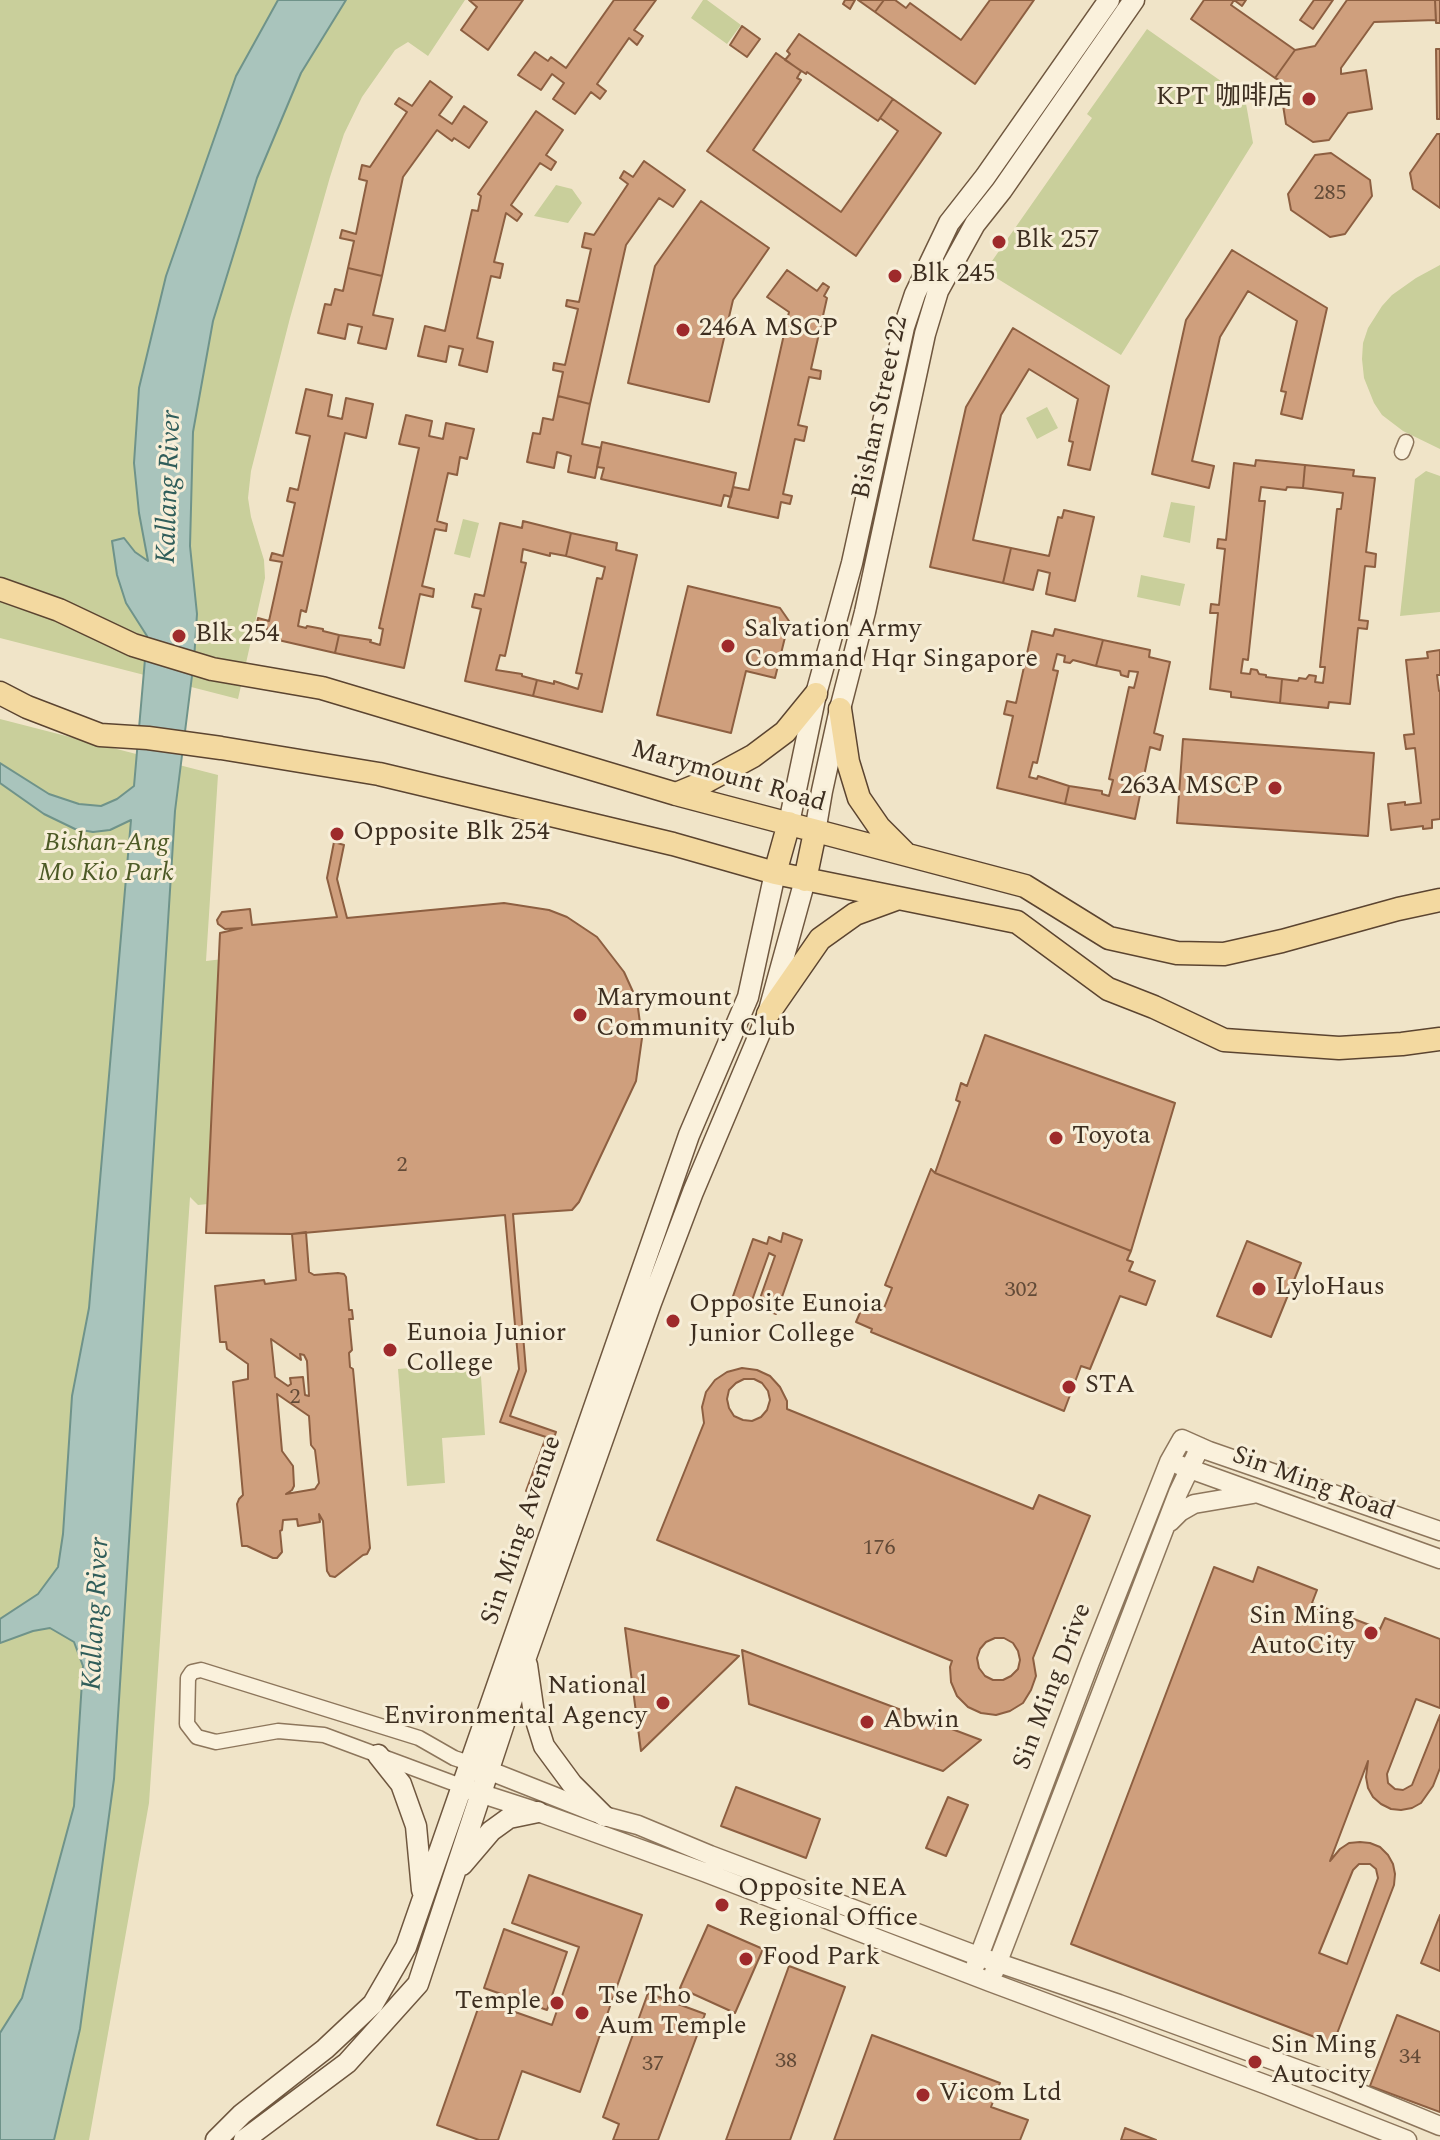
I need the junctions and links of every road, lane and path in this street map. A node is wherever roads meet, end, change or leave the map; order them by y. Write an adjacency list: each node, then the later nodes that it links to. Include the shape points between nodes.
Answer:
1 (1109, 0): 5 (main road, Bishan Street 22, via 949,223 915,294)
2 (1134, 0): 6 (main road, Bishan Street 22, via 975,224 938,291)
3 (0, 589): 7 (main road, Marymount Road, via 133,645 212,669 322,688)
4 (0, 693): 11 (main road, via 100,735 221,748 393,777)
5 (816, 694): 7 (main road, via 785,732 753,756); 8 (main road, Bishan Street 22)
6 (840, 709): 9 (main road, Bishan Street 22); 10 (main road, via 859,798)
7 (676, 794): 8 (main road, Marymount Road)
8 (789, 823): 9 (main road, Marymount Road); 11 (main road, Bishan Street 22)
9 (815, 832): 10 (main road, Marymount Road); 12 (main road, Bishan Street 22)
10 (905, 853): 14 (main road, Marymount Road, via 1025,886 1109,938 1177,953 1224,954)
11 (775, 873): 12 (main road); 27 (main road, Sin Ming Avenue, via 748,997 689,1135)
12 (805, 880): 13 (main road); 15 (main road, Sin Ming Avenue)
13 (898, 899): 15 (main road, via 855,914 820,939); 16 (main road, via 1017,922 1108,989 1224,1040 1339,1048)
14 (1440, 900)
15 (768, 1014): 25 (main road, Sin Ming Avenue, via 667,1259)
16 (1440, 1039)
17 (1182, 1439): 18 (street, Sin Ming Road); 19 (street, Sin Ming Drive)
18 (1200, 1447): 20 (street, Sin Ming Drive); 23 (street, Sin Ming Road)
19 (1169, 1462): 20 (street, Sin Ming Road); 35 (street, Sin Ming Drive)
20 (1189, 1469): 21 (street, Sin Ming Road); 22 (street, Sin Ming Drive)
21 (1258, 1493): 22 (street, via 1194,1504); 24 (street, Sin Ming Road)
22 (1168, 1524): 36 (street, Sin Ming Drive)
23 (1440, 1531)
24 (1440, 1559)
25 (526, 1657): 28 (main road, Sin Ming Avenue); 32 (main road, via 544,1746)
26 (378, 1755): 27 (street, via 324,1735 278,1731 216,1742 197,1737 187,1724 188,1678 201,1670 419,1738); 29 (street); 34 (main road, via 401,1784 416,1826)
27 (469, 1763): 28 (street); 29 (main road, Sin Ming Avenue)
28 (489, 1770): 30 (main road, Sin Ming Avenue); 32 (street)
29 (461, 1786): 30 (street); 34 (main road, Sin Ming Avenue)
30 (481, 1794): 31 (street); 33 (main road, Sin Ming Avenue)
31 (538, 1812): 33 (main road, via 509,1818 491,1831); 37 (street)
32 (604, 1816): 35 (street)
33 (450, 1883): 40 (main road, Sin Ming Avenue, via 418,1984 347,2063)
34 (423, 1898): 39 (main road, Sin Ming Avenue, via 406,1947 373,2004)
35 (978, 1956): 36 (street); 37 (street, Sin Ming Drive)
36 (998, 1963): 37 (street, Sin Ming Drive); 38 (street, via 1335,2083)
37 (981, 1979): 41 (street)
38 (1440, 2126)
39 (216, 2140)
40 (244, 2140)
41 (1407, 2140)

